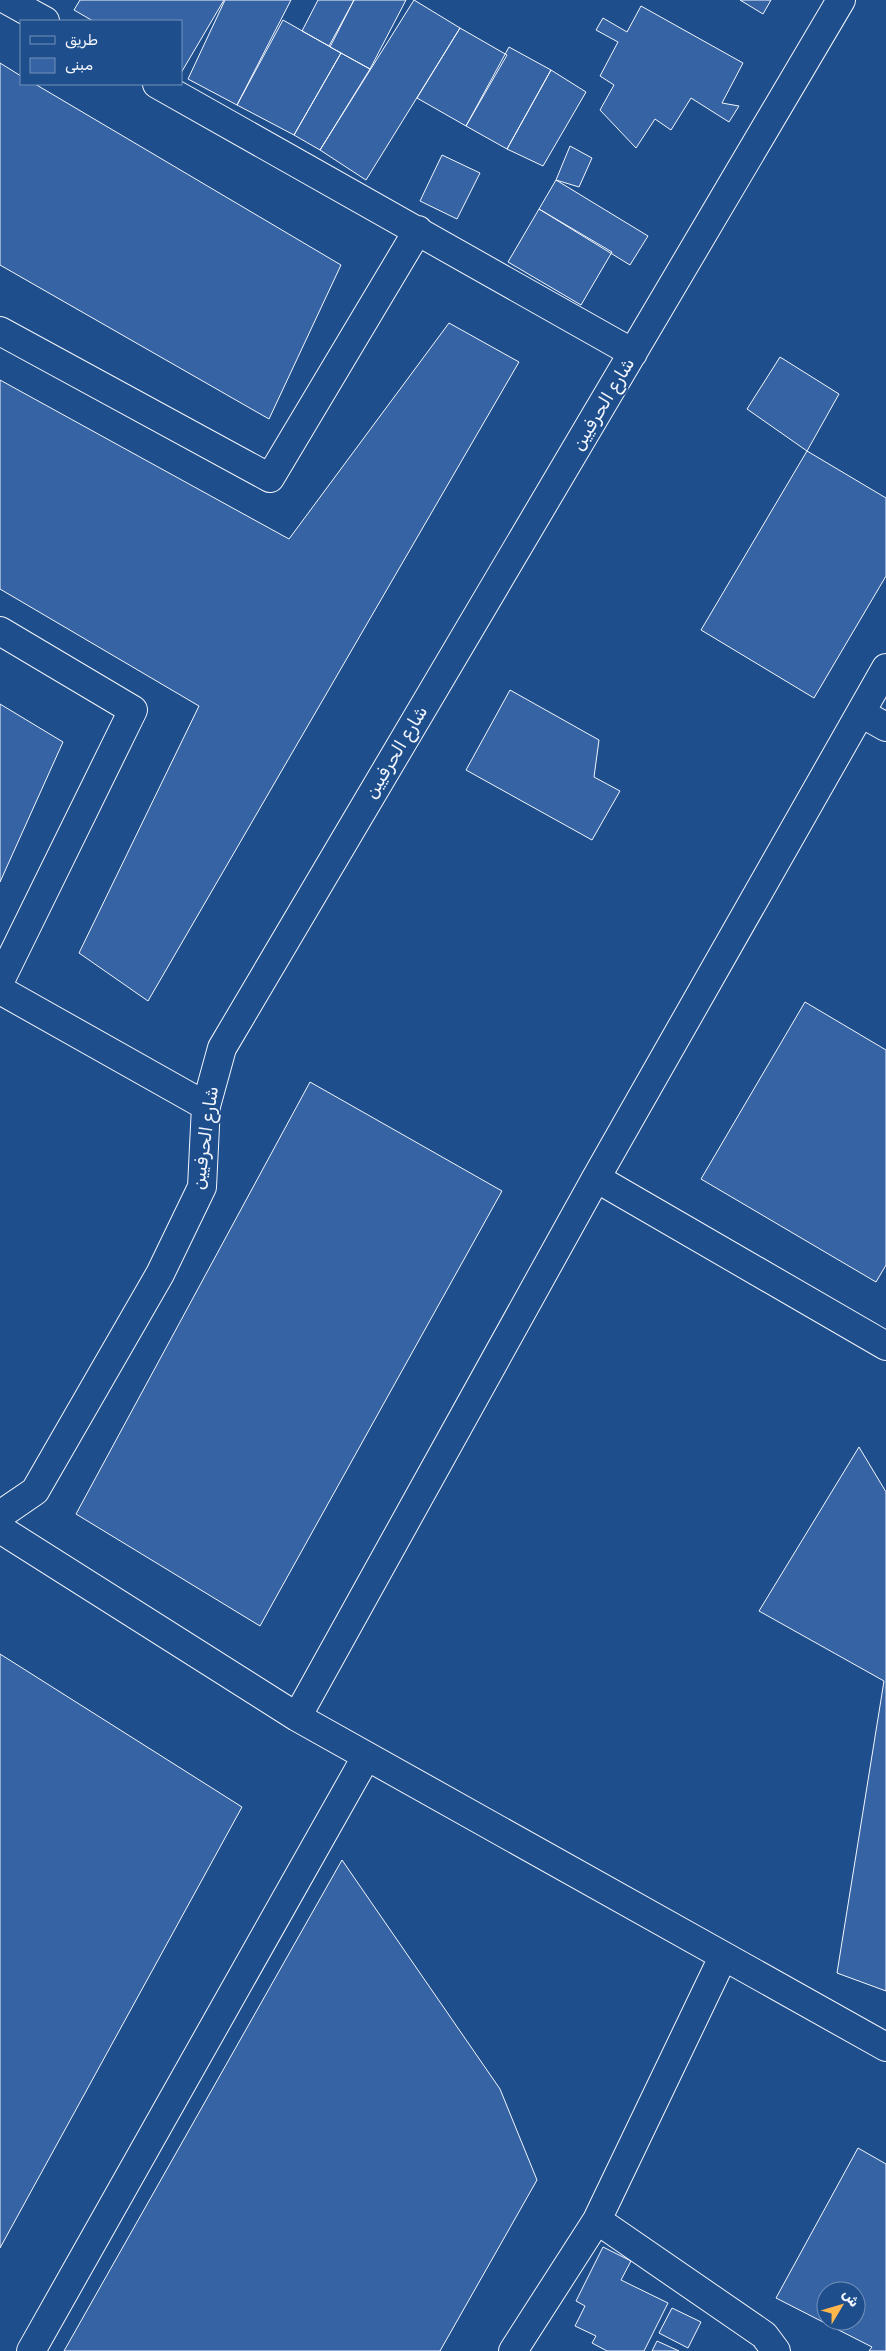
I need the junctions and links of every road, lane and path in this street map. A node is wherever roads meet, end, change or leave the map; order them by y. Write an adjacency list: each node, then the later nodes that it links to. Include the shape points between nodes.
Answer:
1 (7, 0): 3 (street)
2 (841, 0): 7 (street, شارع الحرفيين)
3 (47, 14)
4 (159, 85): 5 (street)
5 (418, 230): 6 (street, via 270,478); 7 (street)
6 (0, 331)
7 (633, 353): 14 (street, شارع الحرفيين, via 222,1048)
8 (0, 632): 12 (street, via 132,710)
9 (886, 668): 10 (street)
10 (861, 713): 11 (street); 15 (street)
11 (886, 727)
12 (0, 981)
13 (0, 990): 14 (street)
14 (206, 1106): 17 (street, شارع الحرفيين, via 202,1188 160,1274 35,1491)
15 (596, 1178): 16 (street); 19 (street)
16 (886, 1346)
17 (0, 1515)
18 (0, 1529): 19 (street)
19 (297, 1717): 20 (street)
20 (366, 1758): 21 (street); 24 (street)
21 (723, 1957): 22 (street); 23 (street)
22 (886, 2047)
23 (597, 2220): 25 (street); 26 (street, via 764,2335)
24 (30, 2351)
25 (513, 2351)
26 (776, 2351)

